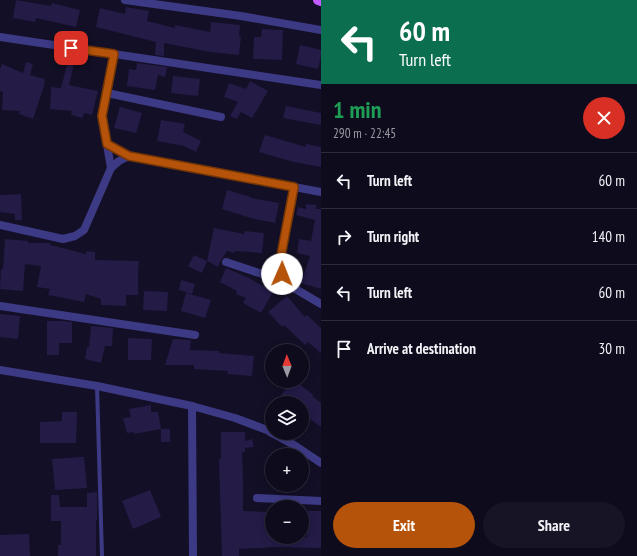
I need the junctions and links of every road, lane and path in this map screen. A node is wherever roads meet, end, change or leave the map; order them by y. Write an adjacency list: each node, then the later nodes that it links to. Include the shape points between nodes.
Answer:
1 (125, 0): 4 (street)
2 (318, 0): 3 (main road)
3 (321, 0)
4 (321, 30)
5 (0, 37): 6 (street)
6 (114, 54): 7 (street); 8 (street)
7 (321, 84)
8 (107, 93): 9 (street); 10 (street, via 102,116)
9 (221, 117)
10 (107, 144): 11 (street); 12 (street)
11 (129, 156): 12 (street); 13 (street)
12 (111, 168): 15 (street, via 84,230 75,236 63,239)
13 (294, 187): 14 (street); 17 (street, via 280,261)
14 (321, 192)
15 (0, 225)
16 (226, 262): 17 (street, via 259,273)
17 (282, 274): 18 (street, via 292,287)
18 (321, 304)
19 (0, 306): 20 (street)
20 (194, 335)
21 (0, 370): 22 (street)
22 (97, 386): 23 (street); 29 (lane)
23 (192, 406): 24 (street); 30 (street)
24 (265, 429)
25 (285, 440): 26 (street)
26 (321, 463)
27 (257, 498): 28 (street)
28 (321, 501)
29 (102, 556)
30 (193, 556)

